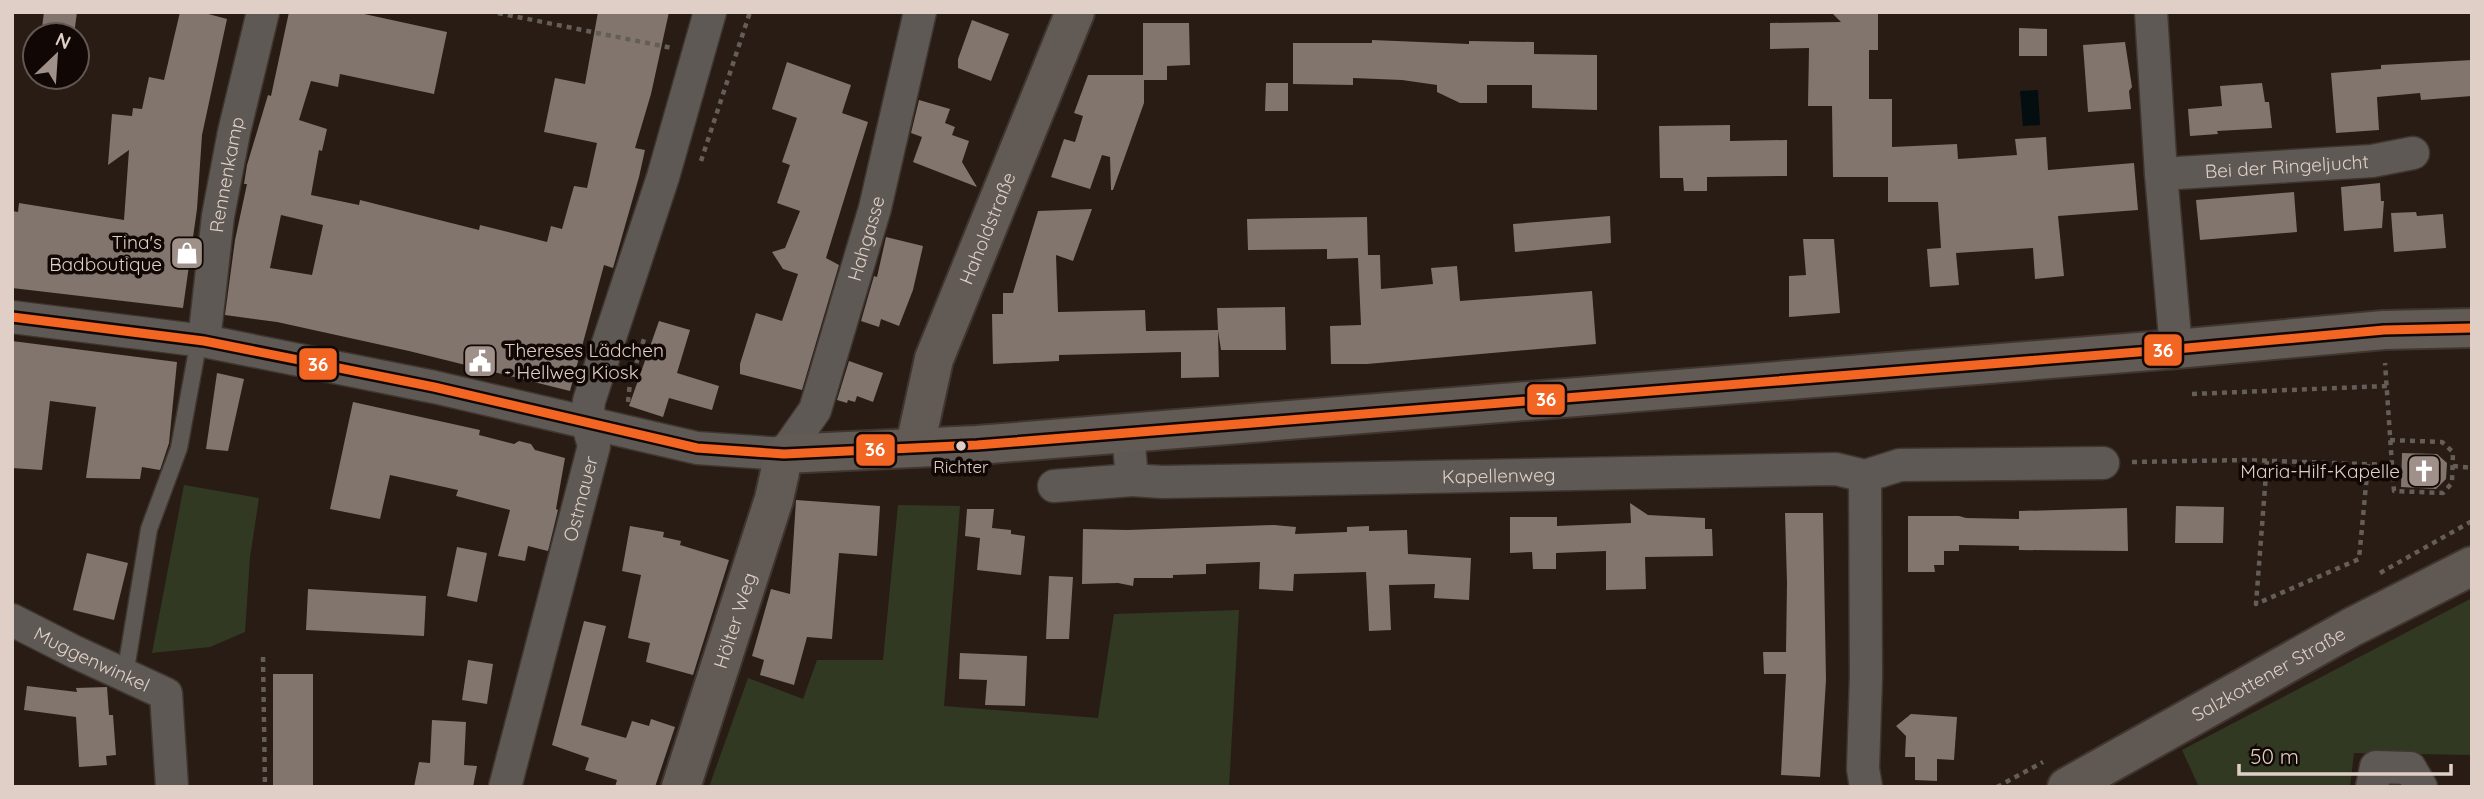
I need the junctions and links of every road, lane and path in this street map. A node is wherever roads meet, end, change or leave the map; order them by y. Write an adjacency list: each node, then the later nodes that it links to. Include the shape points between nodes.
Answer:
1 (264, 12): 12 (street, Rennenkamp, via 218,216)
2 (710, 12): 7 (street, Ostmauer)
3 (920, 12): 19 (street, Hahgasse, via 875,208 815,410)
4 (1075, 12): 18 (main road, Haholdstraße, via 934,359)
5 (2151, 12): 9 (street)
6 (498, 13): 7 (path)
7 (699, 53): 15 (street, Ostmauer, via 663,177 600,362)
8 (2413, 153): 9 (street, Bei der Ringeljucht, via 2372,161)
9 (2161, 174): 13 (street)
10 (12, 317): 12 (street)
11 (2472, 328): 13 (main road, via 2384,330)
12 (202, 341): 15 (street); 32 (lane, via 179,448 149,529)
13 (2176, 349): 16 (main road)
14 (2192, 394): 17 (path, via 2387,386)
15 (587, 422): 19 (street, via 697,448); 35 (street, Ostmauer, via 594,446)
16 (1128, 432): 18 (main road); 27 (street)
17 (2390, 440): 23 (path); 24 (path, via 2442,442 2453,452)
18 (918, 447): 19 (main road)
19 (784, 454): 36 (main road, Hölter Weg, via 774,499)
20 (2267, 461): 21 (path); 22 (path); 22 (path, via 2256,604 2359,559)
21 (2103, 463): 26 (street, Kapellenweg, via 1900,465)
22 (2368, 464): 23 (path)
23 (2392, 465): 24 (path, via 2394,491 2442,493 2452,483)
24 (2453, 466): 25 (path)
25 (2472, 468)
26 (1865, 476): 27 (street, Kapellenweg, via 1836,469); 37 (street)
27 (1132, 480): 28 (street, Kapellenweg)
28 (1054, 486)
29 (2472, 566): 38 (main road, Salzkottener Straße, via 2352,627)
30 (12, 620): 32 (street, Muggenwinkel)
31 (263, 657): 34 (path)
32 (125, 676): 33 (street, Muggenwinkel, via 166,694)
33 (172, 787)
34 (265, 787)
35 (505, 787)
36 (681, 787)
37 (1866, 787)
38 (2067, 787)
39 (2372, 787): 40 (street, via 2376,767 2410,768)
40 (2421, 787)

